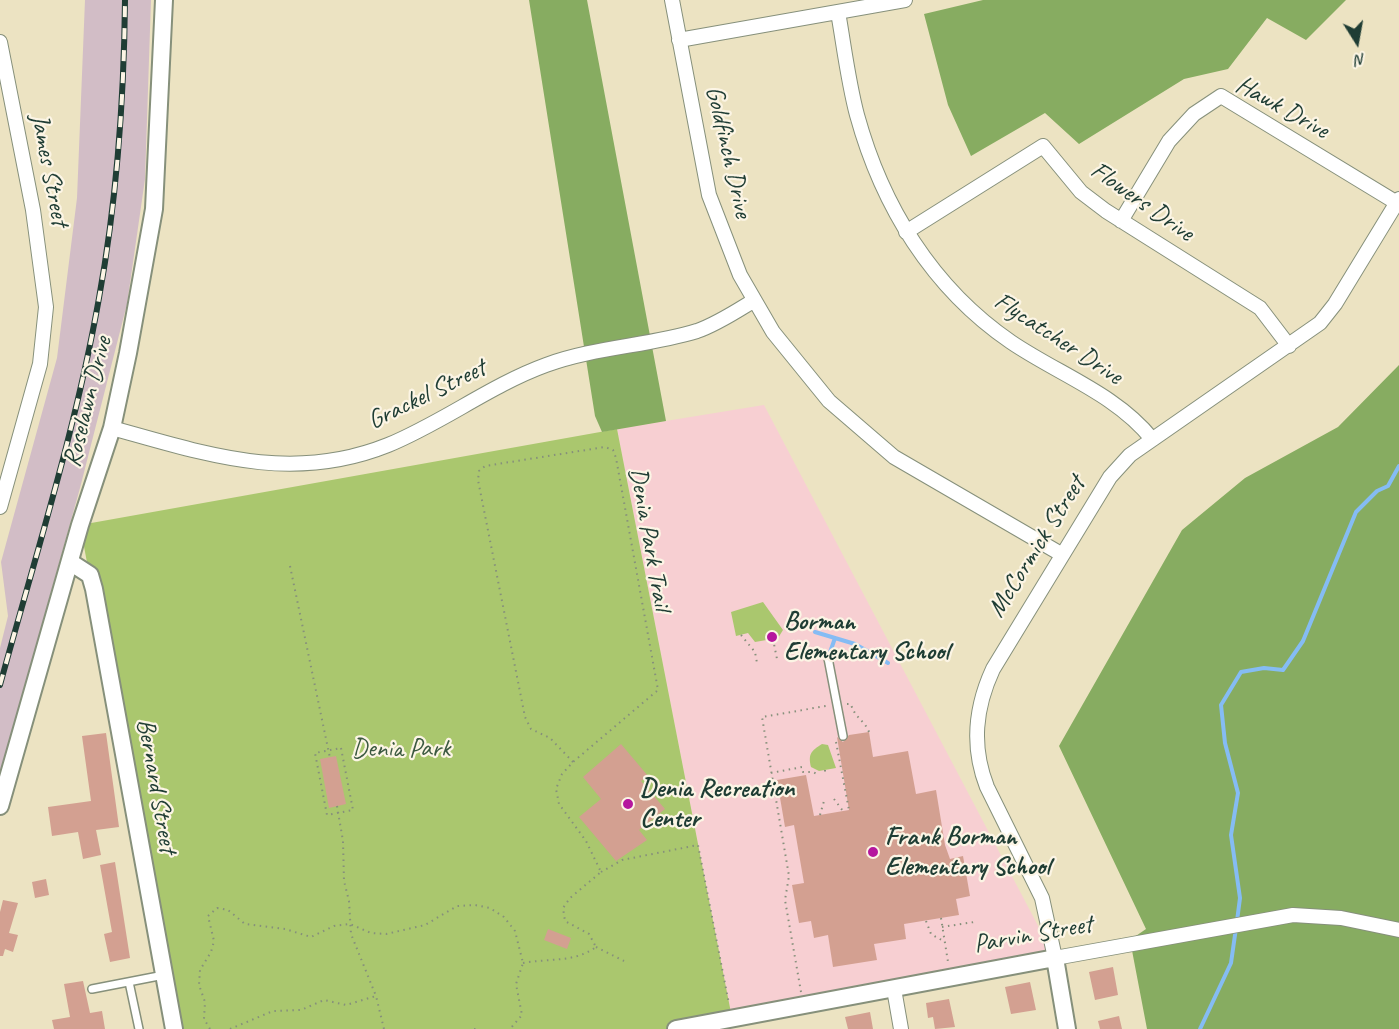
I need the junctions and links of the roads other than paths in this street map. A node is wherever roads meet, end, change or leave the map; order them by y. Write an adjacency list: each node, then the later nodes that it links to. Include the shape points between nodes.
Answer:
1 (164, 0): 12 (street, Roselawn Drive, via 154,209)
2 (672, 0): 5 (street, Goldfinch Drive)
3 (905, 0): 4 (street)
4 (838, 12): 5 (street); 9 (street, Flycatcher Drive, via 863,135 880,186)
5 (679, 40): 10 (street, Goldfinch Drive, via 709,195)
6 (0, 42): 14 (street, James Street, via 33,210 46,307 40,364)
7 (1398, 201): 8 (street, Hawk Drive, via 1221,96 1194,114 1169,141); 11 (street, McCormick Street, via 1330,312)
8 (1121, 221): 9 (street, Flowers Drive, via 1081,192 1043,146); 11 (street, Flowers Drive, via 1260,308)
9 (906, 232): 13 (street, Flycatcher Drive, via 942,281 984,323 1132,416)
10 (753, 302): 12 (street, Grackel Street, via 698,330 545,365 386,445 330,460 272,465 222,458); 15 (street, Goldfinch Drive, via 829,401 894,457)
11 (1289, 346): 13 (street, McCormick Street)
12 (112, 428): 16 (street, Roselawn Drive)
13 (1152, 440): 15 (street, McCormick Street, via 1114,471)
14 (0, 507)
15 (1061, 554): 21 (street, McCormick Street, via 993,669 976,722 981,771 1042,898)
16 (70, 562): 19 (street, Roselawn Drive); 22 (street, Bernard Street, via 90,575 94,589)
17 (828, 658): 18 (lane, via 834,707)
18 (843, 736)
19 (0, 806)
20 (1399, 930): 21 (street, Parvin Street, via 1341,918 1293,915)
21 (1055, 957): 25 (street, Parvin Street); 31 (street, McCormick Street)
22 (164, 975): 23 (lane); 28 (street, Bernard Street)
23 (129, 982): 24 (lane); 27 (lane)
24 (92, 989)
25 (894, 989): 26 (street, Parvin Street); 30 (street)
26 (735, 1022): 29 (street, Parvin Street)
27 (139, 1029)
28 (174, 1029)
29 (676, 1029)
30 (901, 1029)
31 (1066, 1029)

